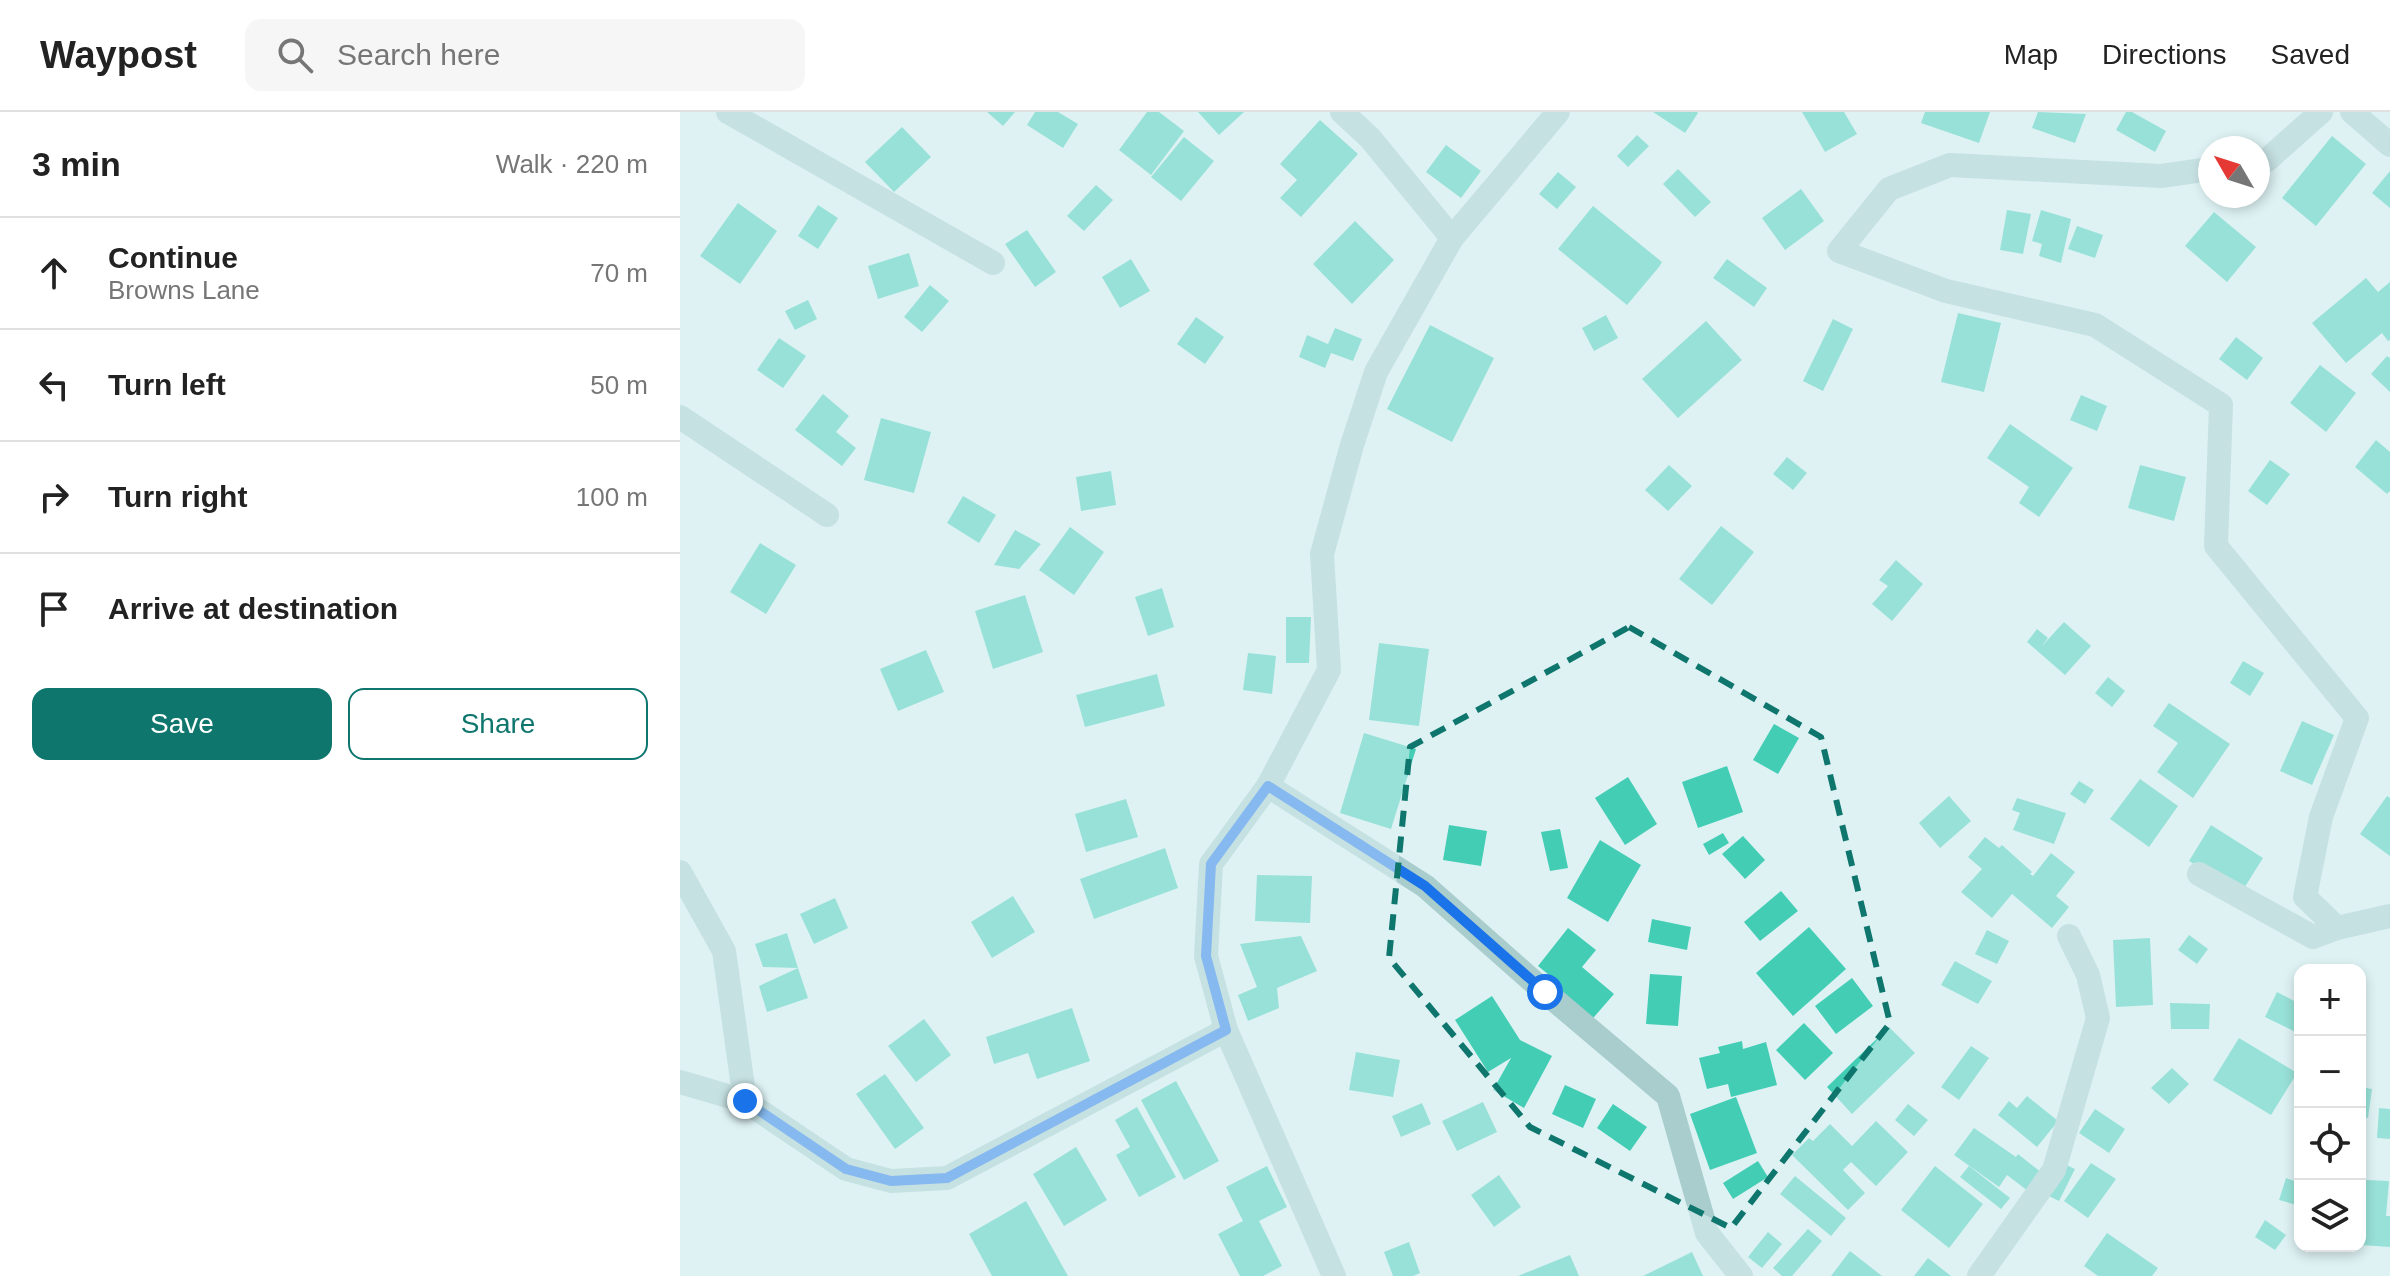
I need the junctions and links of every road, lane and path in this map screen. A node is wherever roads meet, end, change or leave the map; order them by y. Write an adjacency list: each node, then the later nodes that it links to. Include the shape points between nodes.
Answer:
1 (728, 112): 10 (street)
2 (1342, 112): 9 (street)
3 (1558, 112): 9 (street)
4 (2321, 112): 7 (street)
5 (2352, 112): 6 (street)
6 (2390, 145)
7 (2270, 157)
8 (2198, 171): 17 (street, via 2161,176 1950,165 1889,189 1839,251 1946,291 2095,325 2221,405 2216,546 2357,718 2321,817 2305,897)
9 (1452, 238): 13 (street, via 1376,372 1366,401 1322,554 1329,670)
10 (993, 263)
11 (680, 417): 12 (street)
12 (827, 515)
13 (1268, 786): 19 (street, via 1211,864 1206,956); 23 (street, via 1425,886 1668,1096 1707,1233)
14 (680, 872): 21 (street, via 724,951)
15 (2199, 874): 17 (street, via 2313,937)
16 (2390, 916): 17 (street)
17 (2337, 928)
18 (2069, 936): 24 (street, via 2088,975 2098,1018 2054,1170)
19 (1226, 1030): 21 (street, via 947,1178 891,1181 846,1169); 22 (street)
20 (680, 1082): 21 (street)
21 (745, 1101)
22 (1334, 1276)
23 (1741, 1276)
24 (1979, 1276)

